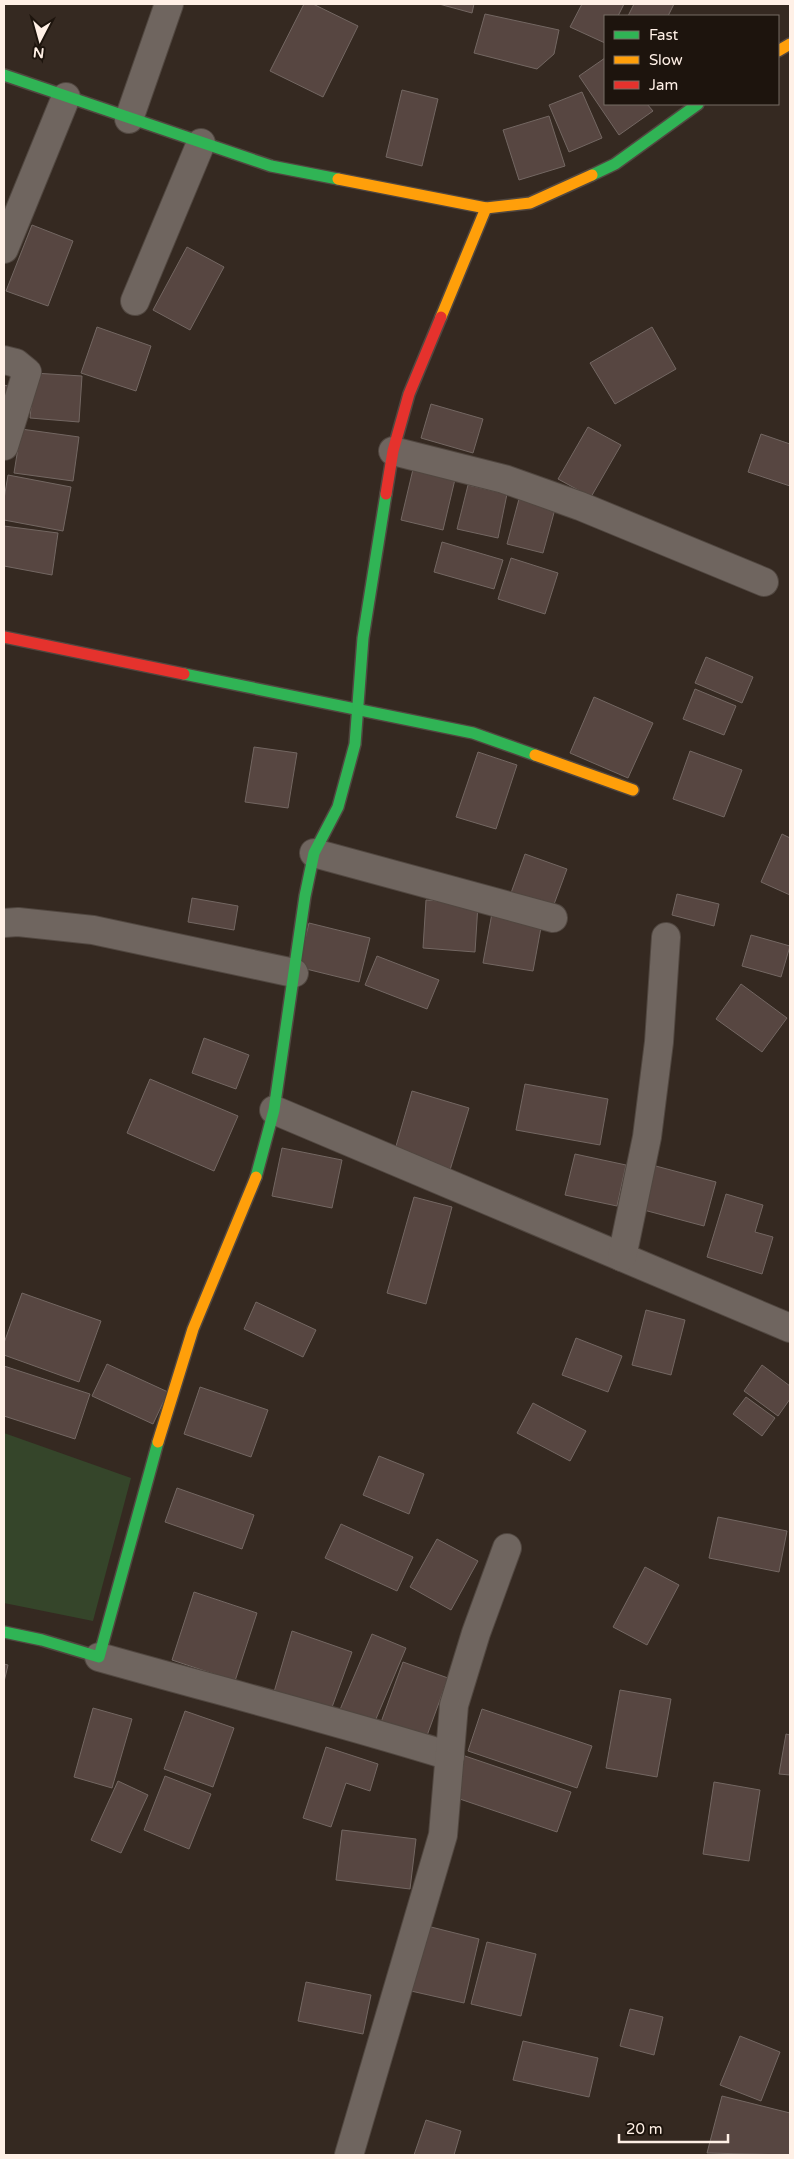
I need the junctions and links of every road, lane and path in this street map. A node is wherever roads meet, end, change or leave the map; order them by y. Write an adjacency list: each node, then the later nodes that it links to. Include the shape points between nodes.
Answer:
1 (169, 4): 7 (street)
2 (790, 44): 3 (street)
3 (779, 51)
4 (4, 75): 5 (street)
5 (66, 97): 7 (street); 10 (street)
6 (697, 105): 9 (street, via 614,164 530,203)
7 (129, 119): 8 (street)
8 (202, 143): 9 (street, via 271,166); 11 (street)
9 (486, 208): 14 (street, via 409,394)
10 (4, 249)
11 (135, 301)
12 (4, 360): 13 (street, via 16,363 27,372)
13 (4, 446)
14 (392, 451): 15 (street, via 504,479 580,506); 17 (street, via 363,638)
15 (764, 582)
16 (4, 637): 17 (street)
17 (358, 708): 18 (street, via 473,733); 19 (street, via 355,744 338,807)
18 (633, 790)
19 (314, 853): 20 (street); 23 (street)
20 (553, 918)
21 (4, 923): 23 (street, via 93,930)
22 (666, 937): 25 (street, via 659,1042 647,1137)
23 (294, 973): 24 (street)
24 (274, 1110): 25 (street); 29 (street, via 260,1168 193,1329 171,1394)
25 (622, 1257): 26 (street)
26 (790, 1328)
27 (507, 1548): 30 (street, via 454,1705)
28 (4, 1632): 29 (street)
29 (99, 1657): 30 (street)
30 (450, 1756): 31 (street, via 443,1835)
31 (351, 2155)

